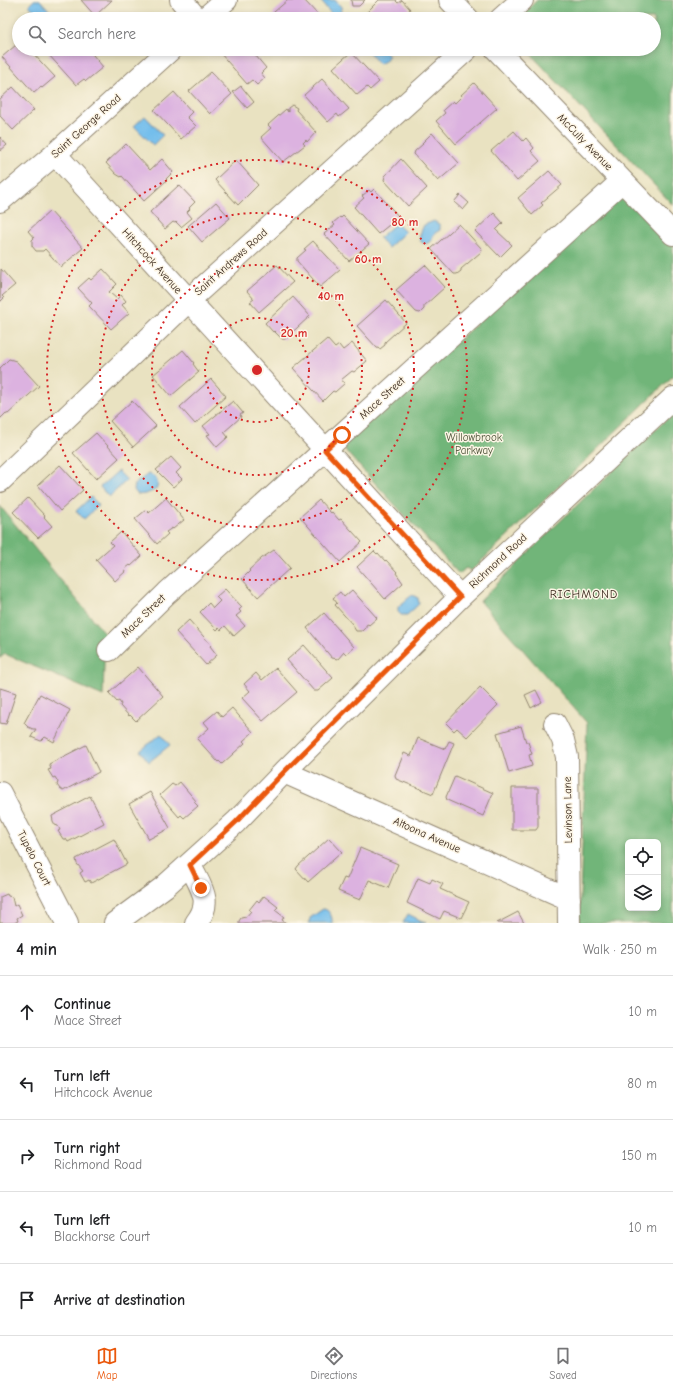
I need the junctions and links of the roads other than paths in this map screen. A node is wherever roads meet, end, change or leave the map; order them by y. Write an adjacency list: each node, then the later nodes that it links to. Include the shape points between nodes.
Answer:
1 (181, 0): 5 (street)
2 (226, 0): 6 (street)
3 (450, 0): 7 (street)
4 (522, 0): 8 (street)
5 (191, 12)
6 (212, 12)
7 (461, 12)
8 (509, 12)
9 (163, 56): 12 (street, Saint George Road)
10 (459, 56): 16 (street, Saint Andrews Road)
11 (503, 56): 13 (street, McCully Avenue)
12 (55, 154): 14 (street, Saint George Road); 16 (street, Hitchcock Avenue)
13 (622, 181): 15 (street, McCully Avenue); 18 (street, Mace Street)
14 (0, 201)
15 (673, 234)
16 (188, 301): 18 (street, Hitchcock Avenue); 19 (street, Saint Andrews Road)
17 (673, 398): 20 (street, Richmond Road)
18 (325, 450): 20 (street, Hitchcock Avenue); 21 (street, Mace Street, via 167,593)
19 (0, 480)
20 (460, 597): 23 (street, Richmond Road)
21 (109, 650)
22 (555, 724): 28 (street, Levinson Lane, via 563,740 567,757)
23 (284, 772): 27 (street, Richmond Road); 28 (street, Altoona Avenue)
24 (0, 776): 25 (street)
25 (0, 790)
26 (0, 793): 29 (street, Tupelo Court)
27 (190, 865): 30 (street, Richmond Road); 31 (street, via 204,894 206,906)
28 (569, 899): 32 (street, Levinson Lane)
29 (67, 923)
30 (115, 923)
31 (196, 923)
32 (569, 923)

